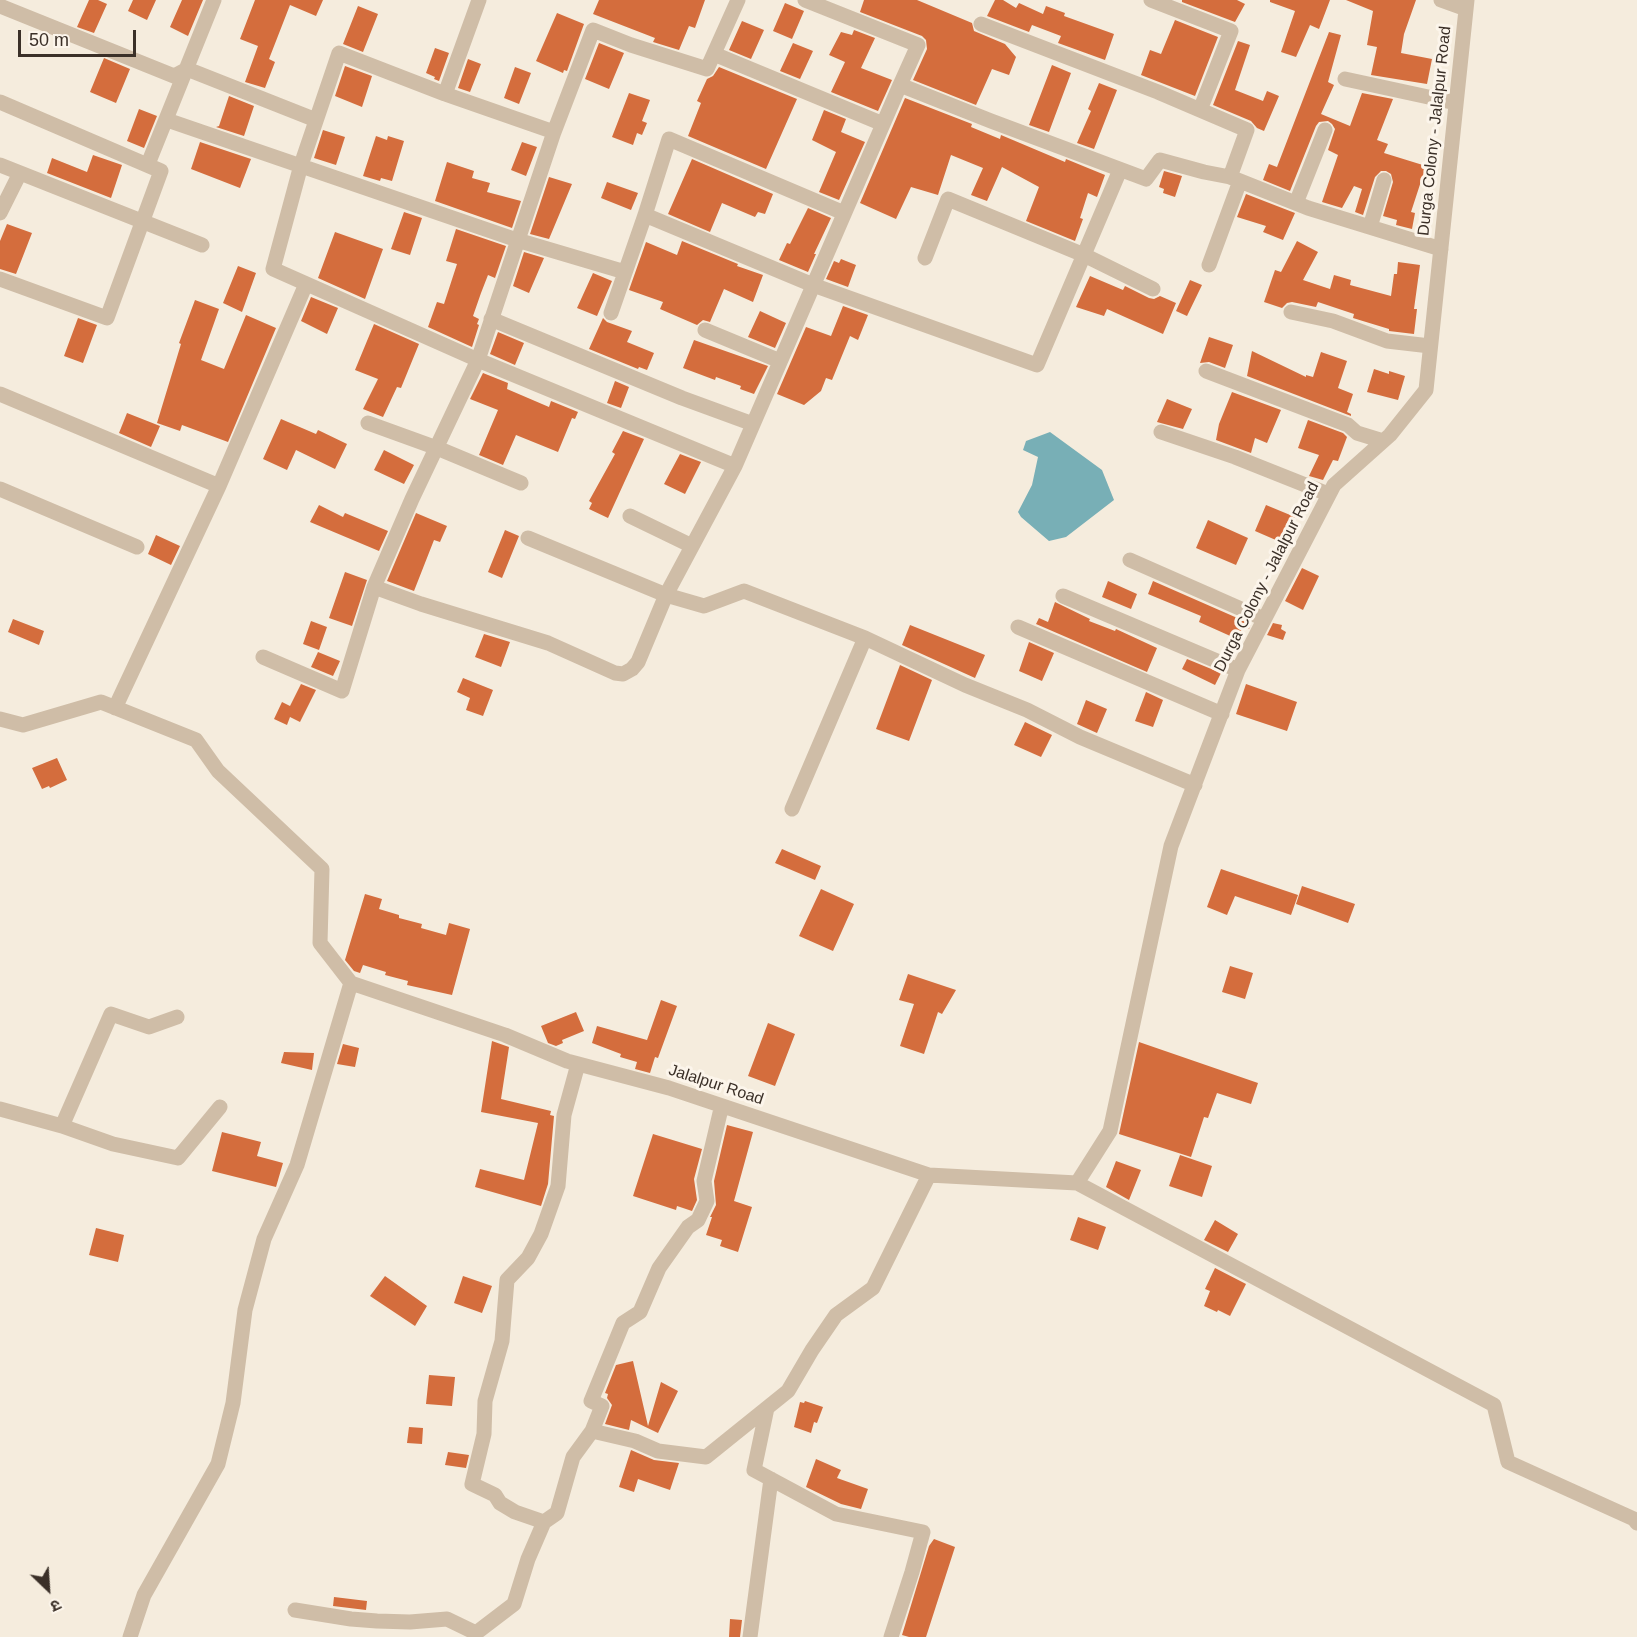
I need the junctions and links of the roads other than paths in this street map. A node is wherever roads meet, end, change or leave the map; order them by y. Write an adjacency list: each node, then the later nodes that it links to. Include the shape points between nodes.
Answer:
1 (214, 0): 11 (street)
2 (479, 0): 14 (street)
3 (738, 0): 10 (street)
4 (805, 0): 13 (street, via 918,45)
5 (1151, 0): 17 (street, via 1231,32)
6 (1441, 0): 7 (street)
7 (1466, 4): 16 (street, Durga Colony - Jalalpur Road)
8 (0, 6): 11 (street, via 174,76)
9 (981, 24): 17 (street)
10 (714, 54): 20 (street); 22 (street, via 707,69 593,30)
11 (187, 69): 18 (street); 19 (street)
12 (1345, 79): 16 (street)
13 (900, 85): 20 (street); 26 (street)
14 (445, 94): 19 (street, via 339,53); 22 (street)
15 (0, 102): 23 (street)
16 (1456, 103): 38 (street, Durga Colony - Jalalpur Road)
17 (1200, 110): 28 (street, via 1247,130)
18 (167, 120): 23 (street); 25 (street)
19 (316, 120): 25 (street)
20 (883, 124): 32 (street)
21 (1325, 130): 30 (street)
22 (554, 132): 36 (street)
23 (148, 164): 34 (street, via 161,171)
24 (0, 165): 27 (street)
25 (301, 165): 36 (street); 44 (street, via 273,269)
26 (1120, 170): 28 (street, via 1146,179 1160,160); 39 (street)
27 (20, 173): 31 (street); 34 (street)
28 (1235, 179): 30 (street); 41 (street)
29 (1384, 180): 35 (street)
30 (1296, 203): 35 (street)
31 (0, 213)
32 (844, 213): 33 (street, via 669,139); 45 (street)
33 (645, 215): 42 (street); 45 (street)
34 (142, 223): 37 (street); 43 (street, via 107,318)
35 (1370, 227): 38 (street)
36 (517, 240): 42 (street); 49 (street)
37 (202, 245)
38 (1441, 249): 51 (street, Durga Colony - Jalalpur Road)
39 (1084, 255): 40 (street, via 948,199); 45 (street, via 1038,365); 46 (street)
40 (925, 258)
41 (1209, 265)
42 (625, 272): 48 (street)
43 (0, 279)
44 (306, 284): 52 (street); 63 (street)
45 (813, 285): 53 (street)
46 (1153, 289)
47 (1291, 312): 51 (street, via 1333,321 1387,340)
48 (610, 313)
49 (491, 320): 52 (street); 57 (street)
50 (705, 330): 53 (street)
51 (1430, 346): 59 (street, Durga Colony - Jalalpur Road, via 1426,390)
52 (478, 360): 60 (street); 61 (street)
53 (780, 361): 57 (street)
54 (1206, 371): 59 (street)
55 (0, 394): 63 (street)
56 (368, 423): 60 (street)
57 (753, 424): 61 (street)
58 (1161, 432): 65 (street)
59 (1383, 441): 65 (street, Durga Colony - Jalalpur Road, via 1334,484)
60 (437, 448): 62 (street); 71 (street)
61 (735, 466): 68 (street)
62 (520, 483)
63 (219, 486): 79 (street)
64 (0, 489): 69 (street)
65 (1328, 495): 74 (street, Durga Colony - Jalalpur Road)
66 (630, 516): 68 (street)
67 (528, 538): 72 (street)
68 (692, 546): 72 (street)
69 (137, 547)
70 (1130, 560): 74 (street)
71 (374, 587): 72 (street, via 548,643 623,674 638,662); 77 (street, via 342,691)
72 (666, 596): 76 (street, via 704,606 744,591)
73 (1063, 596): 78 (street)
74 (1264, 619): 78 (street, Durga Colony - Jalalpur Road)
75 (1018, 627): 80 (street)
76 (865, 638): 82 (street, via 1080,737); 83 (street)
77 (263, 657)
78 (1238, 670): 80 (street, Durga Colony - Jalalpur Road)
79 (115, 708): 81 (street, via 101,702 23,725); 84 (street, via 196,740 218,771 322,869 320,944)
80 (1222, 714): 82 (street, Durga Colony - Jalalpur Road)
81 (0, 719)
82 (1196, 785): 92 (street, Durga Colony - Jalalpur Road, via 1171,846 1110,1131)
83 (792, 809)
84 (351, 983): 86 (street, Jalalpur Road, via 505,1035); 100 (street, via 297,1166 264,1239 245,1310 233,1403 218,1464 144,1595)
85 (177, 1017): 90 (street, via 149,1027 111,1014)
86 (578, 1065): 91 (street, Jalalpur Road, via 669,1088); 96 (street, via 564,1115 558,1186 528,1258 507,1280 502,1341 485,1401 484,1434 472,1484 495,1495 515,1512)
87 (220, 1107): 90 (street, via 178,1158 113,1144)
88 (0, 1109): 90 (street)
89 (720, 1113): 94 (street, via 704,1181 707,1201 698,1220 688,1227 659,1268 640,1312 623,1323 591,1401 602,1406)
90 (62, 1126)
91 (929, 1175): 92 (street, Jalalpur Road); 93 (street, via 873,1288 836,1316 788,1391)
92 (1077, 1183): 97 (street, via 1494,1405 1508,1462 1634,1518)
93 (767, 1408): 94 (street, via 706,1457 658,1451); 95 (street, via 754,1470)
94 (592, 1431): 96 (street, via 573,1457 557,1513)
95 (771, 1479): 101 (street); 102 (street, via 836,1514 923,1532)
96 (544, 1522): 99 (street, via 514,1604)
97 (1637, 1523)
98 (295, 1610): 99 (street, via 377,1621 447,1619)
99 (476, 1635)
100 (130, 1637)
101 (750, 1637)
102 (891, 1637)

